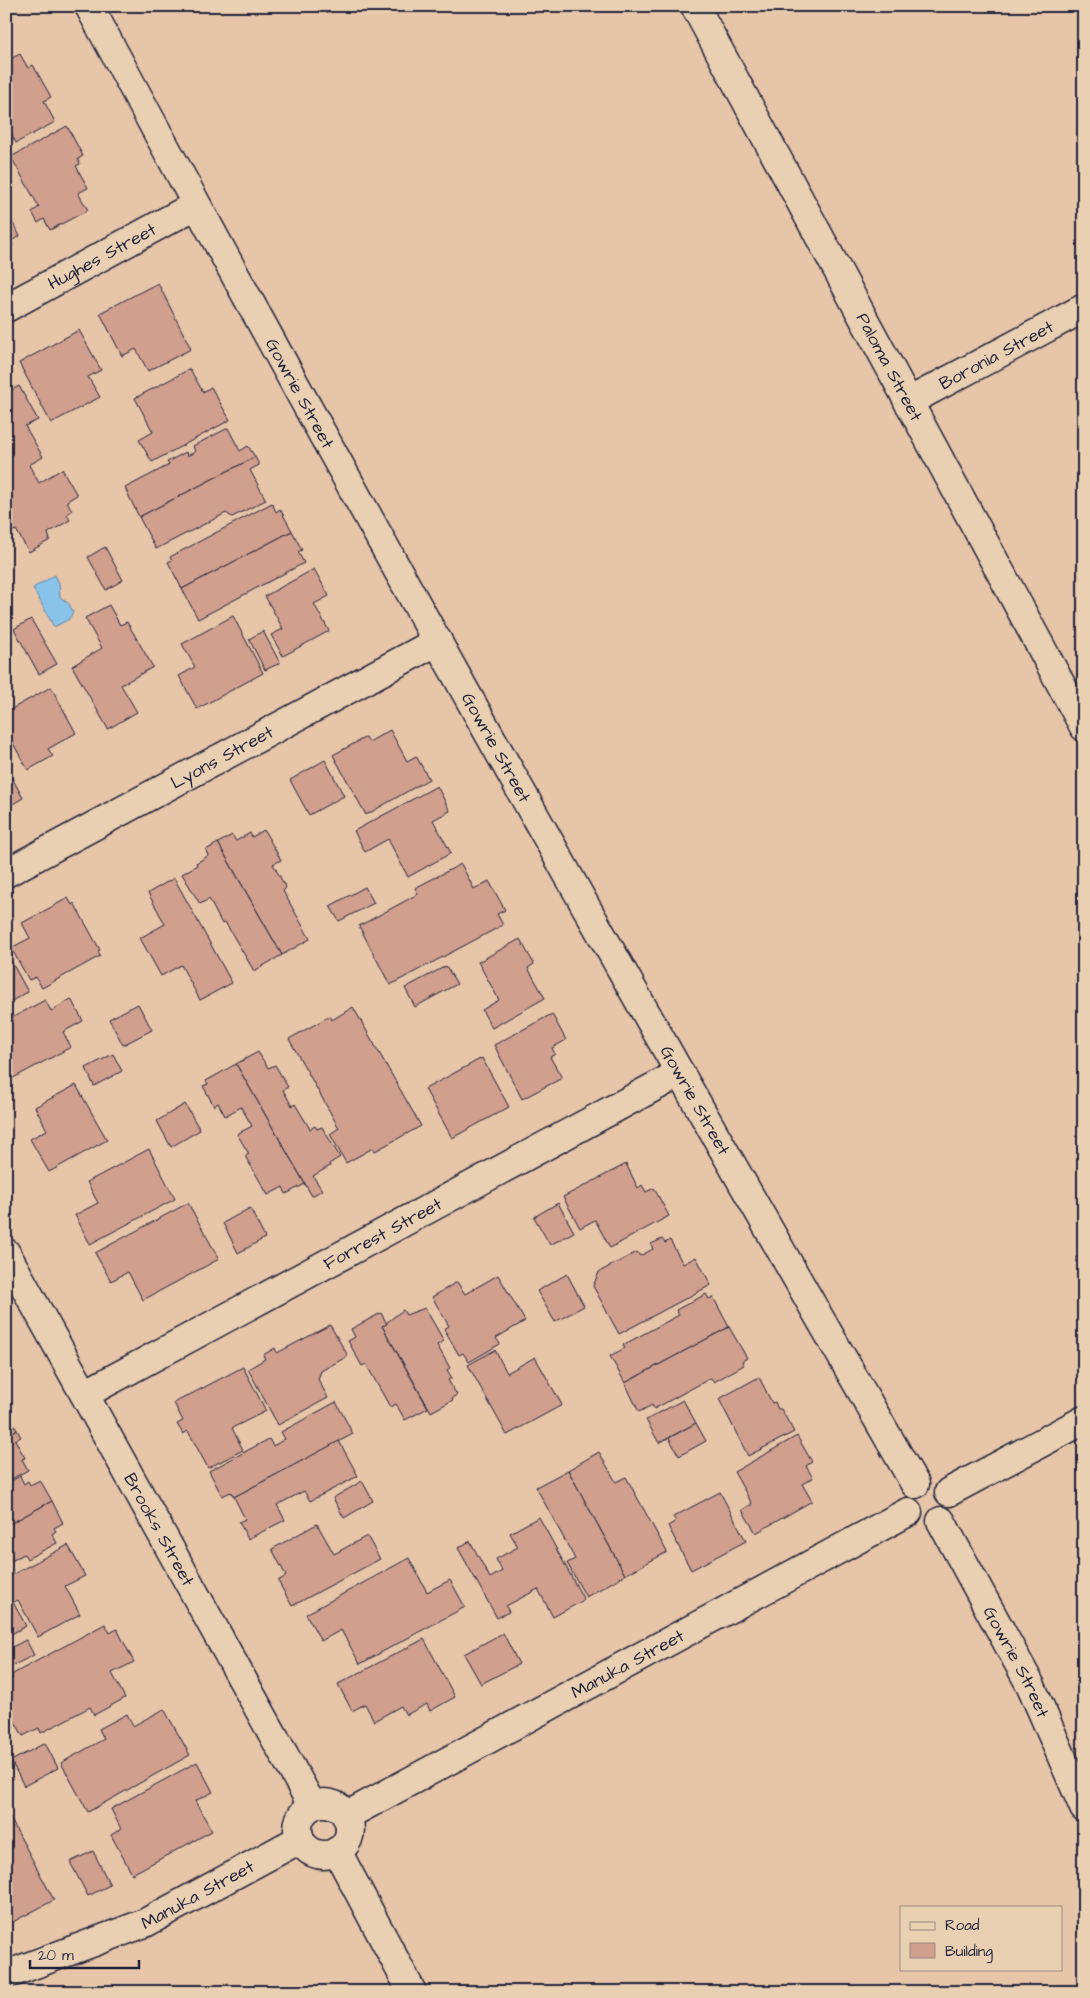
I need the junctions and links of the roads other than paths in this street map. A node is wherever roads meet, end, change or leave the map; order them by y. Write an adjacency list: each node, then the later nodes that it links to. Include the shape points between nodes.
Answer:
1 (89, 6): 3 (street, Gowrie Street)
2 (695, 6): 6 (street, Paloma Street)
3 (196, 205): 4 (street, Hughes Street); 7 (street, Gowrie Street)
4 (6, 308)
5 (1084, 308): 6 (street, Boronia Street)
6 (908, 402): 8 (street, Paloma Street)
7 (438, 641): 9 (street, Lyons Street); 10 (street, Gowrie Street)
8 (1084, 727)
9 (6, 872)
10 (680, 1073): 12 (street, Forrest Street); 14 (street, Gowrie Street)
11 (6, 1253): 12 (street, Brooks Street)
12 (84, 1394): 18 (street, Brooks Street)
13 (1084, 1420): 15 (street)
14 (915, 1484): 15 (street, via 934,1480); 16 (street, via 906,1500)
15 (949, 1492): 17 (street, via 951,1505)
16 (908, 1512): 17 (street, via 926,1525); 20 (street, Manuka Street)
17 (941, 1521): 19 (street, Gowrie Street, via 1031,1686)
18 (312, 1805): 20 (street, via 336,1805); 21 (street, via 298,1824)
19 (1084, 1808)
20 (346, 1816): 22 (street, via 348,1839)
21 (300, 1839): 22 (street, via 304,1846 320,1855); 23 (street, Manuka Street, via 145,1923)
22 (337, 1851): 24 (street)
23 (6, 1975)
24 (412, 1992)

